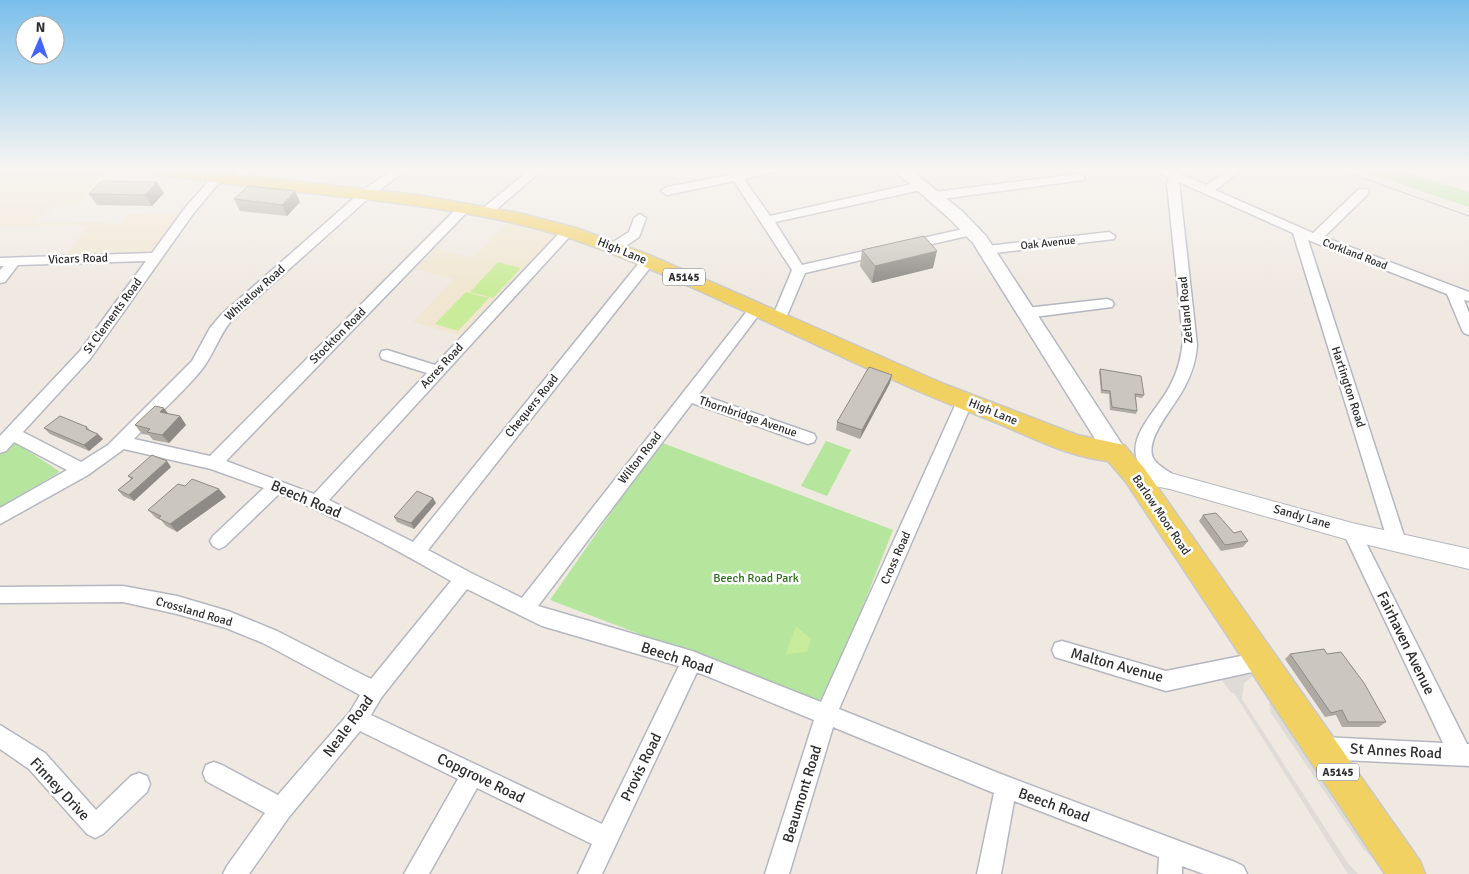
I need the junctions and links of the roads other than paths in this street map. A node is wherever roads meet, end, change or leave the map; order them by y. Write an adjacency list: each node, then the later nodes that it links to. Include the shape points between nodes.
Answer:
1 (189, 211): 21 (street, St Clements Road)
2 (347, 211): 40 (street, Whitelow Road, via 226,318 197,365)
3 (461, 211): 42 (street, Stockton Road)
4 (479, 211): 11 (main road, High Lane / A5145)
5 (761, 211): 13 (street)
6 (818, 211): 13 (street)
7 (950, 211): 14 (main road, Barlow Moor Road)
8 (1176, 211): 45 (street, Zetland Road, via 1190,353 1174,393 1144,439 1143,450 1148,464)
9 (1253, 211): 16 (street, Corkland Road)
10 (1343, 211): 18 (street)
11 (486, 212): 15 (main road, High Lane / A5145)
12 (640, 218): 19 (street, via 635,234)
13 (767, 220): 25 (street)
14 (972, 230): 20 (main road, Barlow Moor Road); 25 (street)
15 (568, 231): 19 (main road, High Lane / A5145); 35 (street, Acres Road)
16 (1299, 232): 18 (street, Corkland Road); 51 (street, Hartington Road)
17 (1109, 236): 20 (street, Oak Avenue)
18 (1314, 238): 27 (street, Corkland Road)
19 (616, 247): 23 (main road, High Lane / A5145)
20 (987, 250): 31 (main road, Barlow Moor Road)
21 (156, 257): 22 (street, Vicars Road); 38 (street, St Clements Road, via 85,355)
22 (16, 261): 24 (street, Vicars Road); 26 (street)
23 (648, 261): 30 (main road, High Lane / A5145); 52 (street, Chequers Road)
24 (0, 262)
25 (799, 270): 32 (street)
26 (0, 279)
27 (1452, 291): 28 (street, Corkland Road); 33 (street)
28 (1469, 298)
29 (1107, 304): 31 (street)
30 (756, 309): 32 (main road, High Lane / A5145); 36 (street, Wilton Road)
31 (1026, 313): 41 (main road, Barlow Moor Road)
32 (778, 318): 37 (main road, High Lane / A5145, via 893,372)
33 (1469, 330)
34 (387, 355): 35 (street)
35 (437, 371): 47 (street, Acres Road)
36 (688, 396): 39 (street, Thornbridge Avenue); 56 (street, Wilton Road)
37 (965, 401): 41 (main road, High Lane / A5145, via 1070,442); 61 (street, Cross Road)
38 (7, 434): 43 (street, via 19,436)
39 (808, 438)
40 (122, 442): 42 (street, Beech Road); 43 (street, Whitelow Road)
41 (1114, 452): 44 (main road, Barlow Moor Road / A5145)
42 (213, 463): 46 (street, Beech Road)
43 (82, 470): 48 (street, Whitelow Road)
44 (1135, 475): 45 (street, Sandy Lane); 59 (main road, Barlow Moor Road / A5145)
45 (1170, 481): 49 (street, Sandy Lane)
46 (277, 486): 47 (street, Beech Road); 50 (street)
47 (317, 502): 52 (street, Beech Road)
48 (0, 517)
49 (1352, 532): 51 (street, Sandy Lane); 65 (street, Fairhaven Avenue)
50 (219, 541)
51 (1398, 542): 53 (street, Sandy Lane)
52 (416, 552): 54 (street, Beech Road)
53 (1469, 559)
54 (464, 579): 56 (street, Beech Road); 60 (street, Neale Road)
55 (0, 596): 60 (street, Crossland Road, via 124,594 177,605 270,637)
56 (525, 608): 58 (street, Beech Road, via 542,617)
57 (1062, 650): 59 (street, Malton Avenue, via 1166,681)
58 (692, 660): 61 (street, Beech Road); 71 (street, Provis Road)
59 (1261, 661): 64 (main road, Barlow Moor Road / A5145)
60 (374, 690): 62 (street, Neale Road)
61 (826, 715): 69 (street, Beech Road); 76 (street, Beaumont Road)
62 (357, 719): 67 (street, Copgrove Road); 70 (street, Neale Road)
63 (0, 736): 68 (street, Finney Drive, via 37,761 95,826)
64 (1322, 748): 65 (street, St Annes Road); 80 (main road, Barlow Moor Road / A5145)
65 (1464, 755)
66 (214, 772): 70 (street)
67 (473, 774): 71 (street, Copgrove Road); 74 (street)
68 (138, 784)
69 (1006, 787): 72 (street, Beech Road); 77 (street)
70 (281, 808): 73 (street, Neale Road)
71 (606, 838): 75 (street, Provis Road)
72 (1171, 849): 78 (street); 79 (street, Beech Road)
73 (234, 874)
74 (416, 874)
75 (590, 874)
76 (777, 874)
77 (989, 874)
78 (1170, 874)
79 (1236, 874)
80 (1407, 874)

